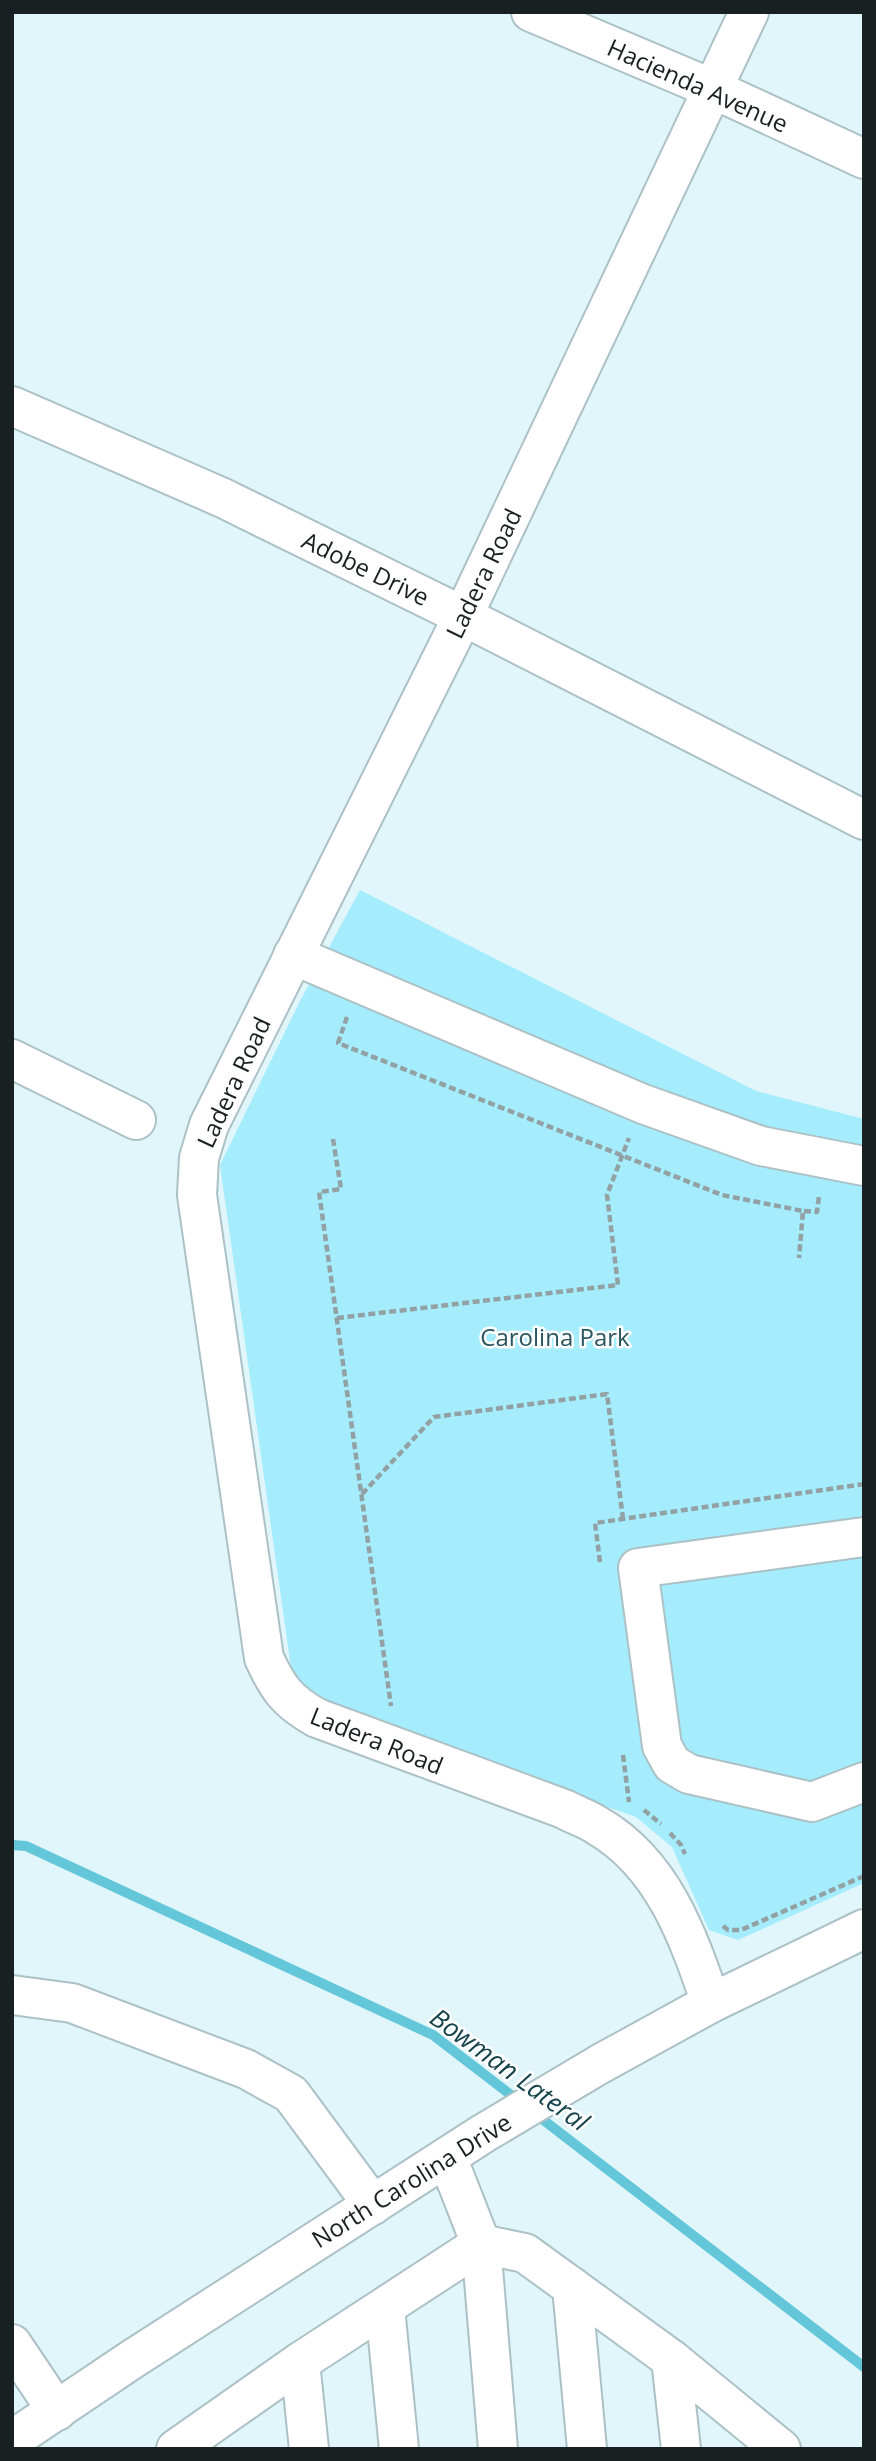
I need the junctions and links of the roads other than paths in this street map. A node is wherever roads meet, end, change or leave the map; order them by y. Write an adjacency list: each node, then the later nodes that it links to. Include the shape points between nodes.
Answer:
1 (531, 12): 3 (street, Hacienda Avenue)
2 (749, 12): 3 (street, Ladera Road)
3 (713, 89): 4 (street, Hacienda Avenue); 6 (street, Ladera Road)
4 (864, 159)
5 (12, 406): 6 (street, Adobe Drive, via 223,498)
6 (463, 616): 7 (street, Adobe Drive); 8 (street, Ladera Road)
7 (864, 820)
8 (293, 955): 11 (street, via 643,1104 761,1146); 16 (street, Ladera Road, via 209,1125 199,1158 197,1195 264,1658 275,1684 295,1706 317,1718 599,1826 640,1858 664,1891 691,1945)
9 (12, 1059): 10 (street)
10 (135, 1120)
11 (864, 1166)
12 (864, 1537): 13 (street, via 638,1567 662,1746 672,1764 689,1774 812,1802)
13 (864, 1782)
14 (864, 1929): 16 (street, North Carolina Drive)
15 (12, 1995): 18 (street, via 72,2003 246,2070 291,2094)
16 (711, 2003): 17 (street, North Carolina Drive)
17 (447, 2157): 18 (street, North Carolina Drive); 19 (street)
18 (373, 2205): 25 (street, North Carolina Drive)
19 (481, 2244): 20 (street, via 525,2253); 21 (street); 30 (street)
20 (572, 2287): 23 (street); 31 (street)
21 (385, 2308): 24 (street); 29 (street)
22 (12, 2344): 25 (street)
23 (671, 2359): 32 (street); 33 (street)
24 (300, 2362): 27 (street); 28 (street)
25 (57, 2411): 26 (street, North Carolina Drive)
26 (12, 2440)
27 (196, 2442)
28 (309, 2449)
29 (399, 2449)
30 (498, 2449)
31 (587, 2449)
32 (681, 2449)
33 (781, 2449)

